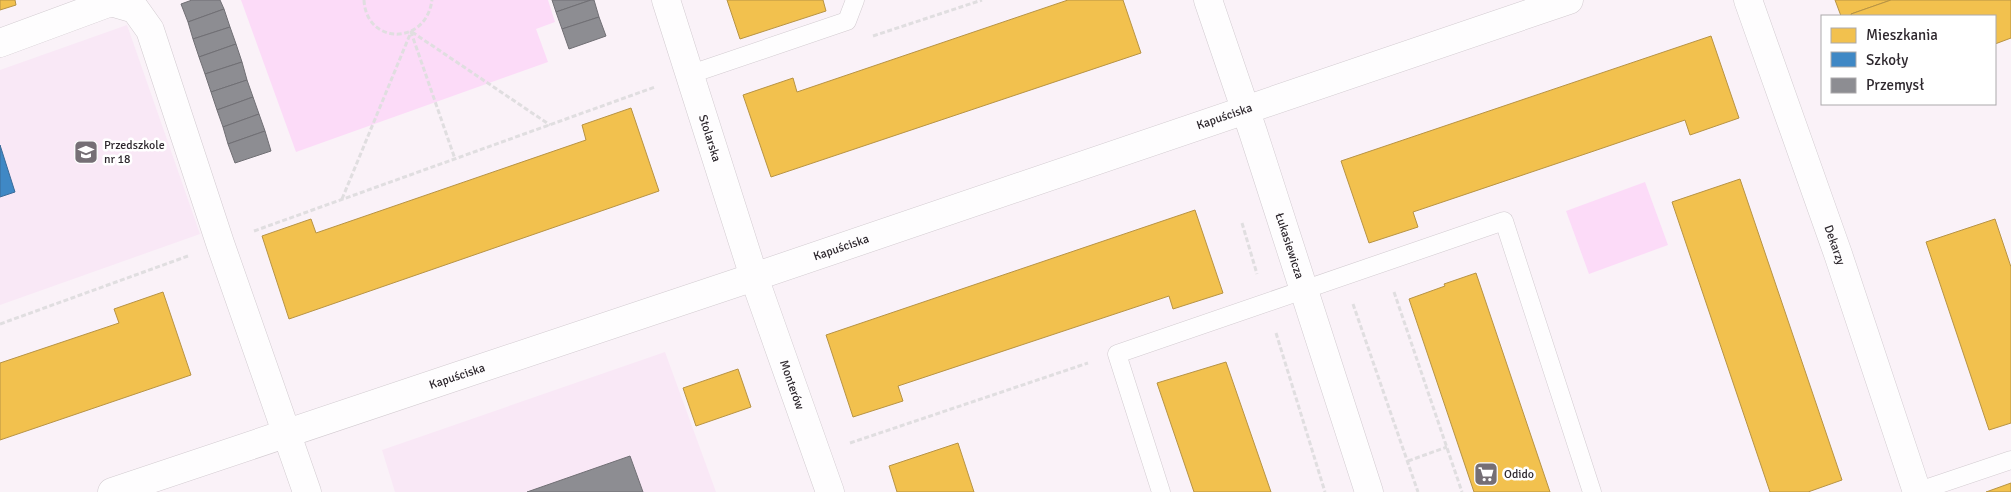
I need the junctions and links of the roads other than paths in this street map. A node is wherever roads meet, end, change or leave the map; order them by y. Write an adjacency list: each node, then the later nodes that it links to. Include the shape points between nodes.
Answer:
1 (666, 0): 7 (street, Stolarska)
2 (855, 0): 7 (lane, via 847,21)
3 (1208, 0): 8 (street, Łukasiewicza)
4 (1569, 0): 8 (street, Kapuściska)
5 (1748, 0): 19 (street, Dekarzy, via 1838,254)
6 (0, 43): 11 (street, via 112,2 135,9 150,30)
7 (691, 74): 9 (street, Stolarska)
8 (1245, 108): 9 (street, Kapuściska); 10 (street, Łukasiewicza)
9 (754, 277): 11 (street, Kapuściska); 15 (street, Monterów)
10 (1303, 289): 16 (lane, via 1117,354); 17 (street, Łukasiewicza); 18 (lane, via 1504,221)
11 (287, 432): 13 (street, Kapuściska); 14 (street)
12 (2011, 460): 19 (lane)
13 (112, 492)
14 (307, 492)
15 (830, 492)
16 (1161, 492)
17 (1369, 492)
18 (1592, 492)
19 (1917, 492)

